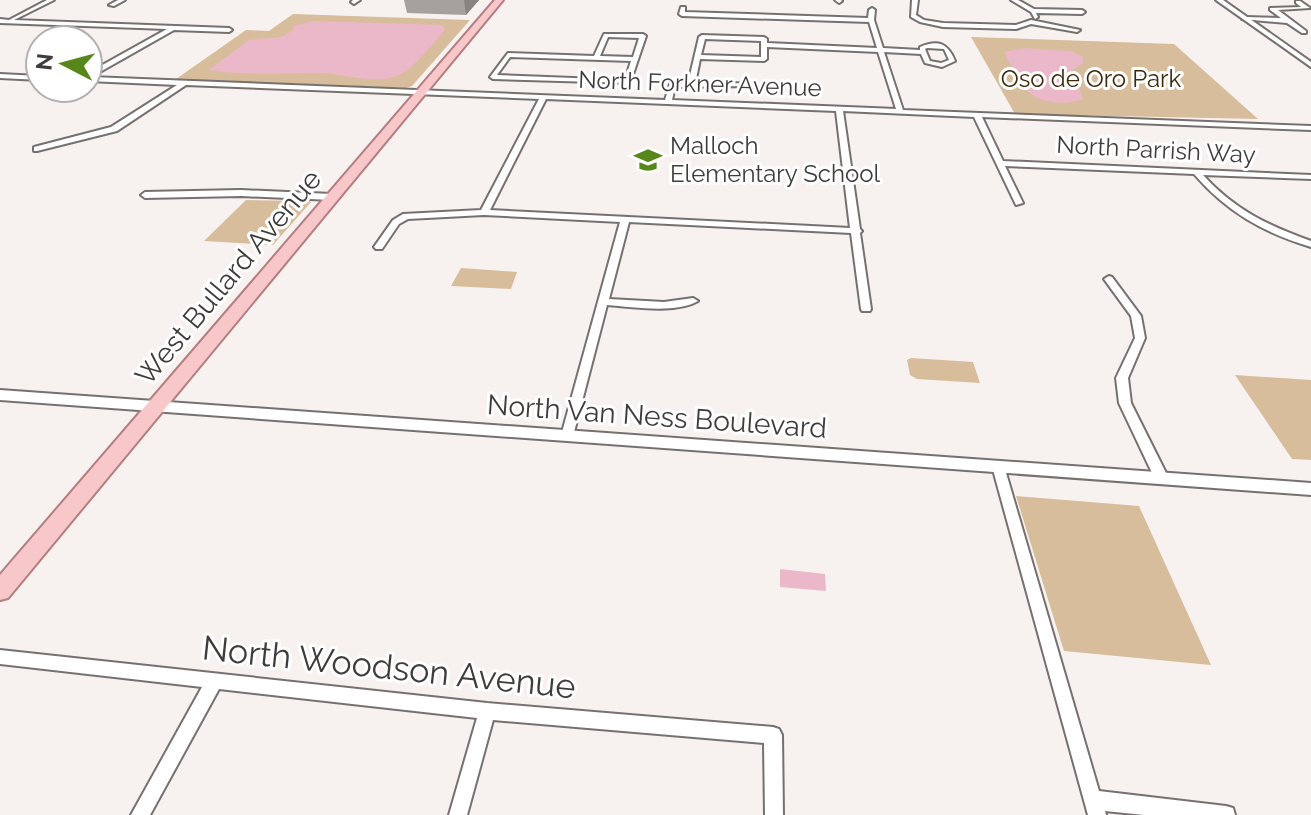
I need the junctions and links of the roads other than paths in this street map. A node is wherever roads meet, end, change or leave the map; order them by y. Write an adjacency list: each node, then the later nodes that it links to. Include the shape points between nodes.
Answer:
1 (51, 0): 16 (street)
2 (122, 0): 8 (street)
3 (499, 0): 42 (main road, West Bullard Avenue)
4 (915, 0): 17 (street, via 913,16 943,25 1016,27)
5 (1014, 0): 11 (street)
6 (1219, 0): 13 (street)
7 (1298, 2): 15 (street, via 1307,8 1272,9)
8 (112, 5)
9 (872, 10): 14 (street)
10 (682, 11): 14 (street)
11 (1033, 11): 12 (street); 17 (street)
12 (1082, 12)
13 (1245, 19): 15 (street); 28 (street)
14 (871, 20): 24 (street)
15 (1289, 20): 18 (street); 22 (street)
16 (3, 21): 19 (street)
17 (1031, 22): 21 (street)
18 (1303, 22)
19 (173, 28): 20 (street); 32 (street)
20 (229, 30)
21 (1077, 30)
22 (1304, 32)
23 (764, 42): 24 (street); 26 (street, via 702,37); 26 (street, via 764,59)
24 (880, 50): 25 (street); 48 (street)
25 (924, 52): 25 (street, via 926,46 946,47 952,61 931,63)
26 (698, 57): 41 (street)
27 (596, 58): 30 (street); 30 (street, via 606,35 643,36); 36 (street, via 508,55 493,77)
28 (1300, 58): 29 (street); 31 (street)
29 (1311, 58)
30 (635, 59): 37 (street, via 628,82)
31 (1311, 65)
32 (104, 68)
33 (0, 76): 34 (street)
34 (24, 77)
35 (104, 78): 38 (street, North Forkner Avenue)
36 (563, 80): 37 (street); 44 (street)
37 (573, 80): 45 (street)
38 (184, 83): 42 (street, North Forkner Avenue); 51 (street, via 114,129)
39 (682, 85): 41 (street); 46 (street); 46 (street, via 672,85)
40 (753, 85): 41 (street)
41 (691, 86)
42 (419, 93): 43 (street, North Forkner Avenue); 56 (main road, West Bullard Avenue)
43 (543, 98): 44 (street, North Forkner Avenue); 58 (street)
44 (554, 99): 45 (street, North Forkner Avenue)
45 (564, 99): 46 (street, North Forkner Avenue)
46 (672, 103): 47 (street, North Forkner Avenue)
47 (839, 110): 48 (street, North Forkner Avenue); 60 (street)
48 (900, 112): 49 (street, North Forkner Avenue)
49 (977, 115): 50 (street, North Forkner Avenue); 52 (street)
50 (1311, 128)
51 (37, 149)
52 (1000, 163): 53 (street, North Parrish Way); 57 (street)
53 (1196, 172): 54 (street, North Parrish Way); 61 (street, via 1228,207)
54 (1311, 177)
55 (145, 195): 56 (street)
56 (332, 197): 68 (main road, West Bullard Avenue)
57 (1019, 203)
58 (484, 212): 59 (street); 62 (street, via 400,218)
59 (625, 221): 60 (street); 65 (street)
60 (857, 231): 66 (street)
61 (1311, 244)
62 (379, 247)
63 (1109, 279): 71 (street, via 1136,316 1140,338 1122,378 1125,403)
64 (693, 301): 65 (street)
65 (603, 302): 69 (street)
66 (866, 309)
67 (0, 395): 68 (street, North Van Ness Boulevard)
68 (157, 405): 69 (street, North Van Ness Boulevard); 73 (main road, West Bullard Avenue)
69 (567, 436): 70 (street, North Van Ness Boulevard)
70 (998, 466): 71 (street, North Van Ness Boulevard); 77 (street)
71 (1161, 477): 72 (street, North Van Ness Boulevard)
72 (1311, 489)
73 (0, 591)
74 (0, 657): 75 (street, North Woodson Avenue)
75 (214, 681): 76 (street, North Woodson Avenue); 78 (street)
76 (487, 711): 79 (street); 80 (street, North Woodson Avenue, via 773,735)
77 (1095, 808): 81 (street)
78 (140, 815)
79 (458, 815)
80 (774, 815)
81 (1226, 815)

